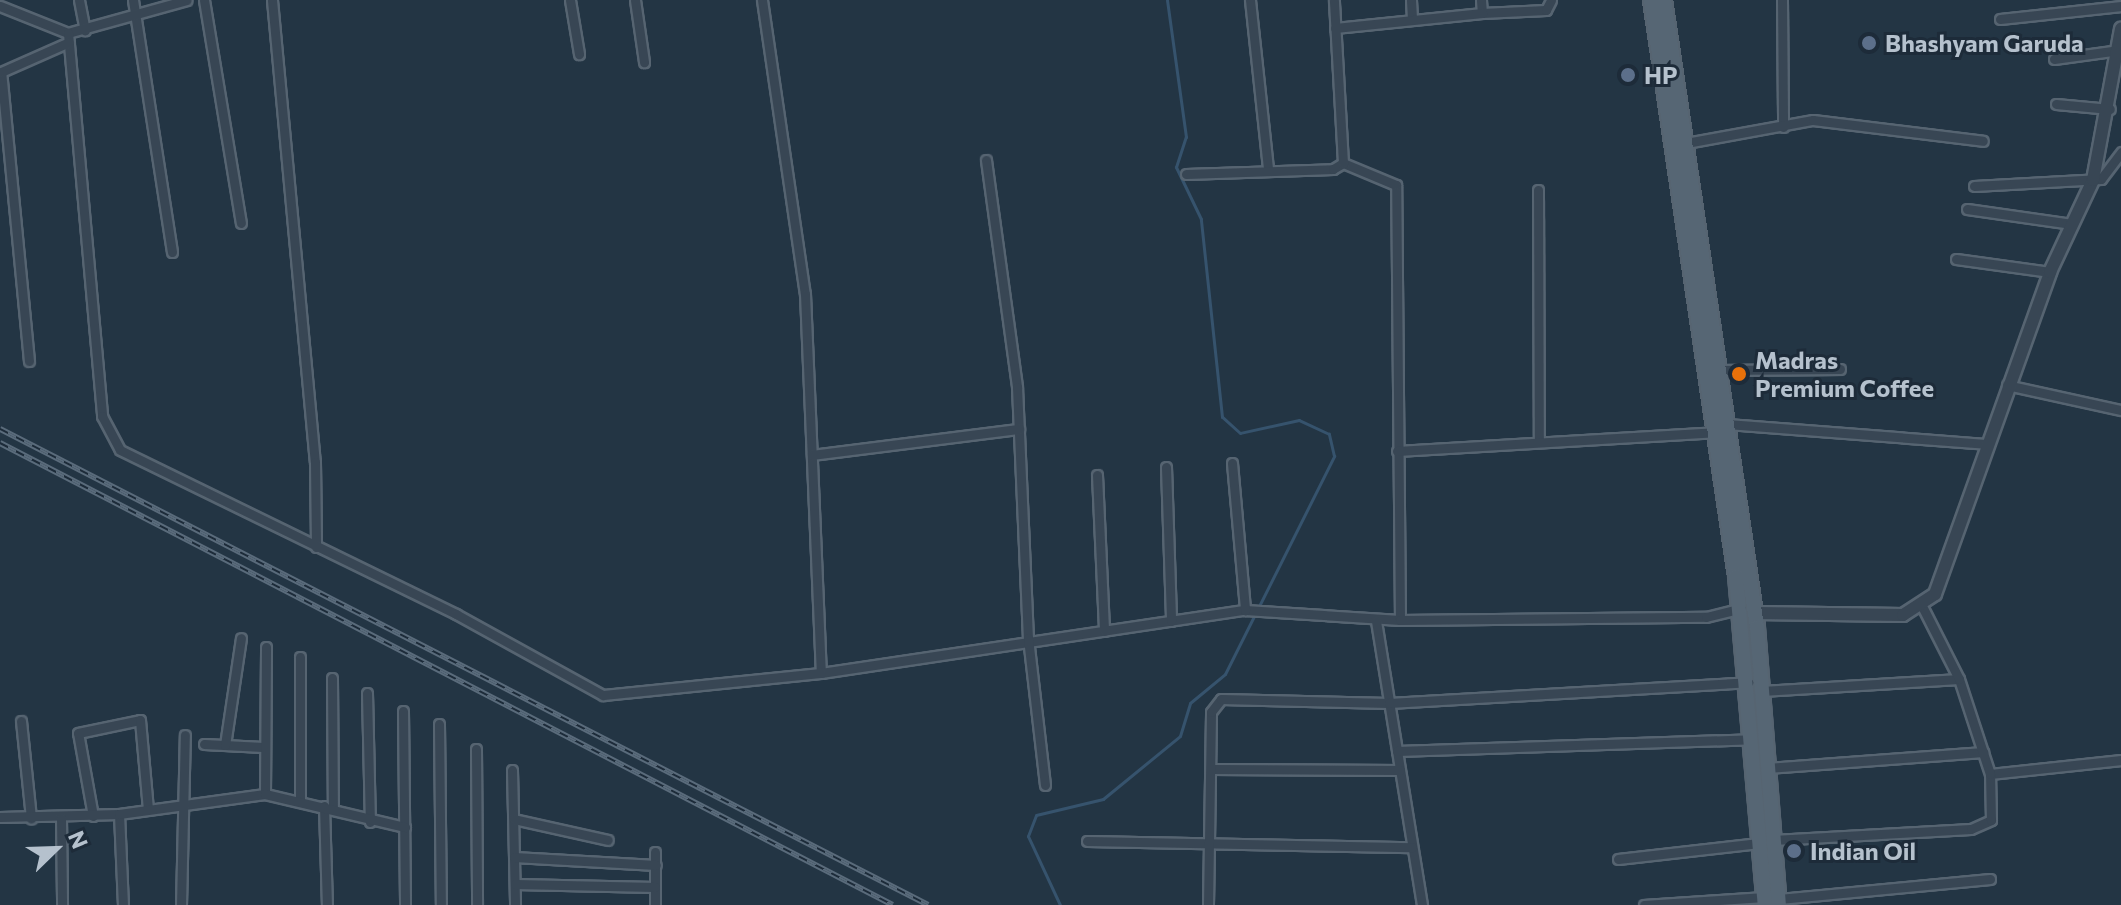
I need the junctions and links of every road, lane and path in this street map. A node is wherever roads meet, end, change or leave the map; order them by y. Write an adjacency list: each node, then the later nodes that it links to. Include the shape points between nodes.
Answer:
1 (79, 0): 25 (street)
2 (133, 0): 20 (street)
3 (187, 0): 20 (street)
4 (204, 0): 45 (street)
5 (272, 0): 64 (street, via 315,462)
6 (570, 0): 28 (street)
7 (635, 0): 30 (street)
8 (762, 0): 60 (street, via 805,294)
9 (1250, 0): 39 (street)
10 (1334, 0): 23 (street)
11 (1411, 0): 22 (street)
12 (1481, 0): 19 (street)
13 (1551, 0): 19 (street, via 1546,10)
14 (1651, 0): 55 (main road)
15 (1664, 0): 35 (main road)
16 (1782, 0): 33 (street)
17 (0, 6): 26 (street)
18 (2121, 6): 21 (street)
19 (1482, 13): 22 (street)
20 (138, 18): 25 (street); 47 (street)
21 (2000, 19)
22 (1412, 20): 23 (street)
23 (1335, 28): 38 (street)
24 (2121, 29): 27 (street)
25 (85, 30): 26 (street)
26 (69, 38): 50 (street, via 1,72); 64 (street, via 110,441)
27 (2119, 50): 29 (street); 32 (street)
28 (579, 54)
29 (2054, 59)
30 (644, 62)
31 (2056, 104): 32 (street)
32 (2110, 109): 41 (street)
33 (1783, 127): 34 (street, via 1813,120); 35 (street)
34 (1983, 141)
35 (1686, 143): 52 (main road)
36 (2121, 152): 41 (street)
37 (986, 160): 56 (street)
38 (1343, 163): 39 (street, via 1333,169); 59 (street, via 1396,185)
39 (1268, 169): 40 (street)
40 (1186, 174)
41 (2093, 180): 42 (street); 46 (street)
42 (1974, 186)
43 (1538, 190): 57 (street)
44 (1967, 209): 46 (street)
45 (241, 223)
46 (2072, 224): 49 (street)
47 (172, 252)
48 (1956, 259): 49 (street)
49 (2050, 272): 53 (street)
50 (29, 361)
51 (1840, 369): 52 (street)
52 (1719, 370): 55 (main road)
53 (2007, 385): 54 (street); 58 (street)
54 (2121, 410)
55 (1720, 428): 57 (street); 58 (street); 66 (main road)
56 (1019, 429): 60 (street); 73 (street)
57 (1539, 442): 59 (street)
58 (1985, 444): 65 (street, via 1935,594)
59 (1397, 451): 68 (street)
60 (812, 455): 76 (street)
61 (1232, 463): 67 (street)
62 (1166, 467): 69 (street)
63 (1097, 475): 71 (street)
64 (316, 547): 76 (street, via 614,698)
65 (1923, 608): 66 (street, via 1903,615); 78 (street)
66 (1748, 610): 68 (street, via 1706,617); 79 (main road); 80 (main road)
67 (1249, 611): 69 (street); 70 (street)
68 (1400, 620): 70 (street)
69 (1171, 621): 71 (street)
70 (1376, 621): 82 (street)
71 (1104, 631): 73 (street)
72 (241, 638): 89 (street)
73 (1028, 638): 76 (street); 100 (street)
74 (266, 647): 90 (street)
75 (300, 657): 102 (street)
76 (821, 673)
77 (332, 678): 104 (street)
78 (1959, 679): 80 (street); 93 (street)
79 (1748, 682): 82 (street); 87 (main road)
80 (1762, 691): 95 (main road)
81 (367, 693): 112 (street)
82 (1389, 703): 92 (street); 96 (street, via 1221,699 1211,712)
83 (403, 711): 113 (street)
84 (21, 721): 109 (street)
85 (439, 724): 132 (street)
86 (185, 735): 103 (street)
87 (1752, 739): 92 (street); 116 (main road)
88 (204, 744): 89 (street)
89 (225, 745): 90 (street)
90 (263, 747): 101 (street)
91 (476, 749): 133 (street)
92 (1397, 751): 98 (street)
93 (1983, 752): 95 (street); 99 (street)
94 (2121, 760): 99 (street)
95 (1767, 768): 116 (main road)
96 (1211, 769): 98 (street); 117 (street)
97 (512, 770): 111 (street)
98 (1400, 770): 118 (street)
99 (1990, 774): 116 (street, via 1994,809 1985,828)
100 (1045, 785)
101 (265, 794): 102 (street); 103 (street)
102 (300, 801): 104 (street)
103 (185, 805): 105 (street); 129 (street)
104 (329, 807): 112 (street); 130 (street)
105 (148, 810): 106 (street); 107 (street, via 140,720 78,733)
106 (119, 814): 107 (street); 128 (street)
107 (93, 816): 110 (street)
108 (0, 817): 109 (street)
109 (31, 818): 110 (street)
110 (61, 818): 127 (street)
111 (514, 819): 114 (street); 120 (street)
112 (370, 822): 113 (street)
113 (405, 827): 131 (street)
114 (608, 840)
115 (1087, 841): 117 (street)
116 (1766, 841): 121 (street); 126 (main road)
117 (1210, 843): 118 (street); 136 (street)
118 (1412, 847): 137 (street)
119 (655, 852): 122 (street)
120 (514, 857): 122 (street); 124 (street)
121 (1618, 859)
122 (656, 865): 125 (street)
123 (1990, 879): 126 (street)
124 (515, 884): 125 (street); 134 (street)
125 (655, 887): 135 (street)
126 (1772, 901): 138 (street)
127 (62, 905)
128 (123, 905)
129 (181, 905)
130 (327, 905)
131 (405, 905)
132 (441, 905)
133 (477, 905)
134 (515, 905)
135 (655, 905)
136 (1208, 905)
137 (1422, 905)
138 (1644, 905)

